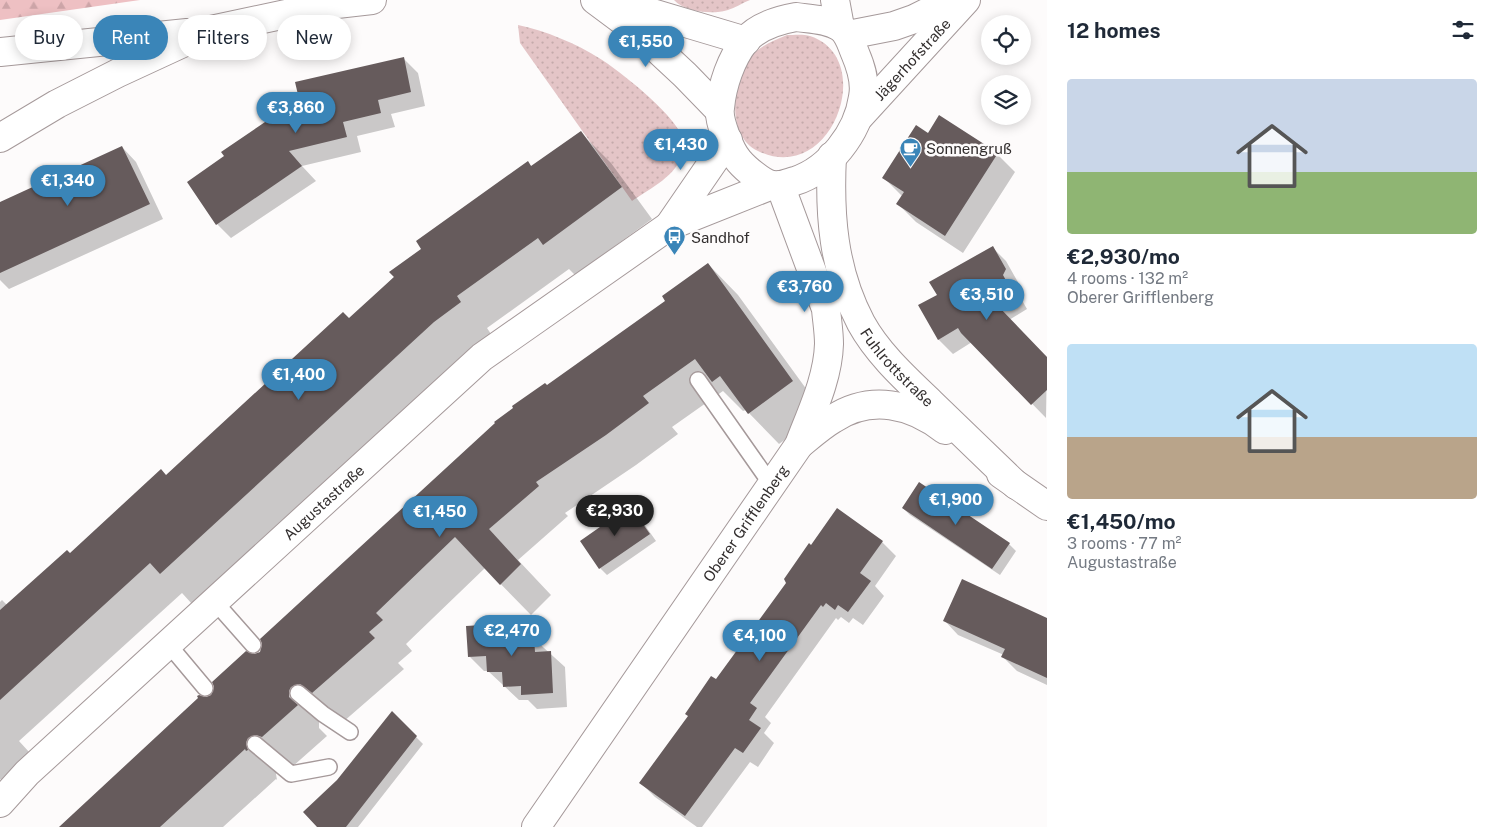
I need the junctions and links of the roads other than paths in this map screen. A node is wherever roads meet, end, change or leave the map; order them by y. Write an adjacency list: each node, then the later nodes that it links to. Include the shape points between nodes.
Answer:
1 (372, 0): 8 (street, via 328,5)
2 (595, 0): 14 (street, via 642,35)
3 (599, 0): 11 (street)
4 (835, 0): 9 (street)
5 (952, 0): 9 (street, Jägerhofstraße, via 894,26)
6 (966, 0): 15 (street, Jägerhofstraße)
7 (797, 8): 9 (street); 11 (street)
8 (267, 18)
9 (844, 31): 15 (street, via 859,62 864,82)
10 (178, 33): 13 (street)
11 (746, 41): 14 (street, via 727,74)
12 (178, 45): 16 (street, via 57,104)
13 (0, 52)
14 (719, 110): 17 (street)
15 (858, 118): 18 (street)
16 (0, 138)
17 (728, 140): 19 (street, via 737,159 750,172); 20 (street, Augustastraße)
18 (832, 156): 19 (street, via 811,175); 24 (street, Fuhlrottstraße, via 830,194 836,257 861,323 903,376)
19 (776, 185): 20 (street, Augustastraße); 22 (street, Oberer Grifflenberg, via 824,302 828,328 822,382)
20 (669, 226): 26 (street, Augustastraße, via 482,357)
21 (698, 380): 23 (lane)
22 (799, 445): 23 (street, Oberer Grifflenberg); 24 (street, Fuhlrottstraße, via 845,412 876,404 896,405 938,425)
23 (771, 484): 35 (street, Oberer Grifflenberg)
24 (1016, 485): 25 (street, Fuhlrottstraße)
25 (1047, 506)
26 (215, 602): 27 (street, Augustastraße); 28 (lane)
27 (168, 645): 29 (lane); 34 (street, Augustastraße, via 27,773)
28 (253, 645)
29 (205, 688)
30 (298, 693): 31 (lane)
31 (350, 732)
32 (255, 744): 33 (lane, via 291,774)
33 (329, 767)
34 (0, 802)
35 (536, 827)

